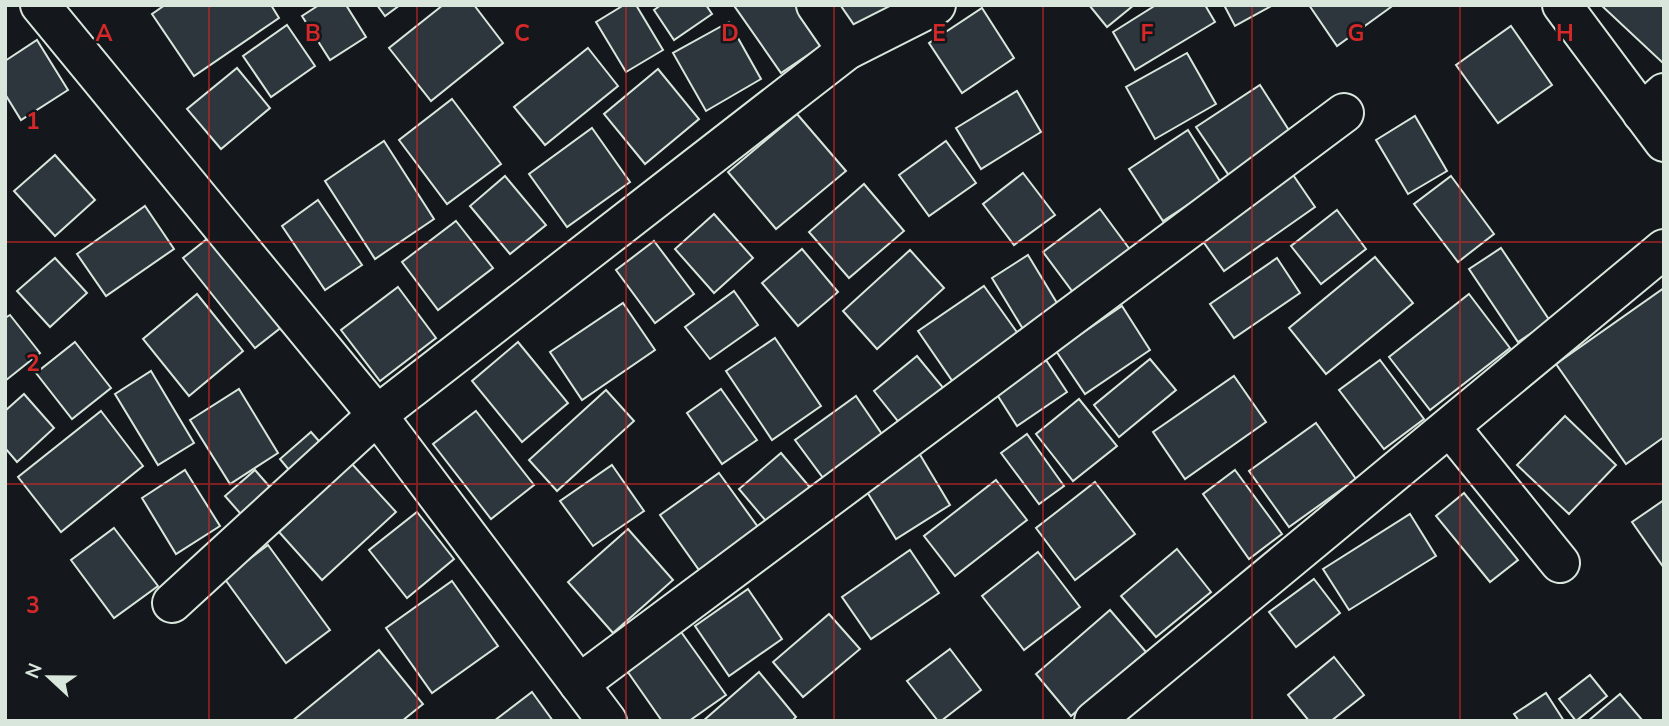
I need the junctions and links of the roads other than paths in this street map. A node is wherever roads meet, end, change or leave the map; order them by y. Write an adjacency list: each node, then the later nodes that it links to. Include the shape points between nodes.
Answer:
1 (816, 5): 5 (street)
2 (936, 5): 5 (street)
3 (1562, 5): 7 (street)
4 (52, 9): 9 (street)
5 (847, 50): 9 (street)
6 (1344, 113): 13 (street)
7 (1657, 116)
8 (1664, 249): 10 (street)
9 (377, 415): 12 (street); 13 (street)
10 (1450, 427): 11 (street); 15 (street)
11 (1560, 563)
12 (172, 603)
13 (579, 684): 14 (street)
14 (607, 721)
15 (1094, 721)

